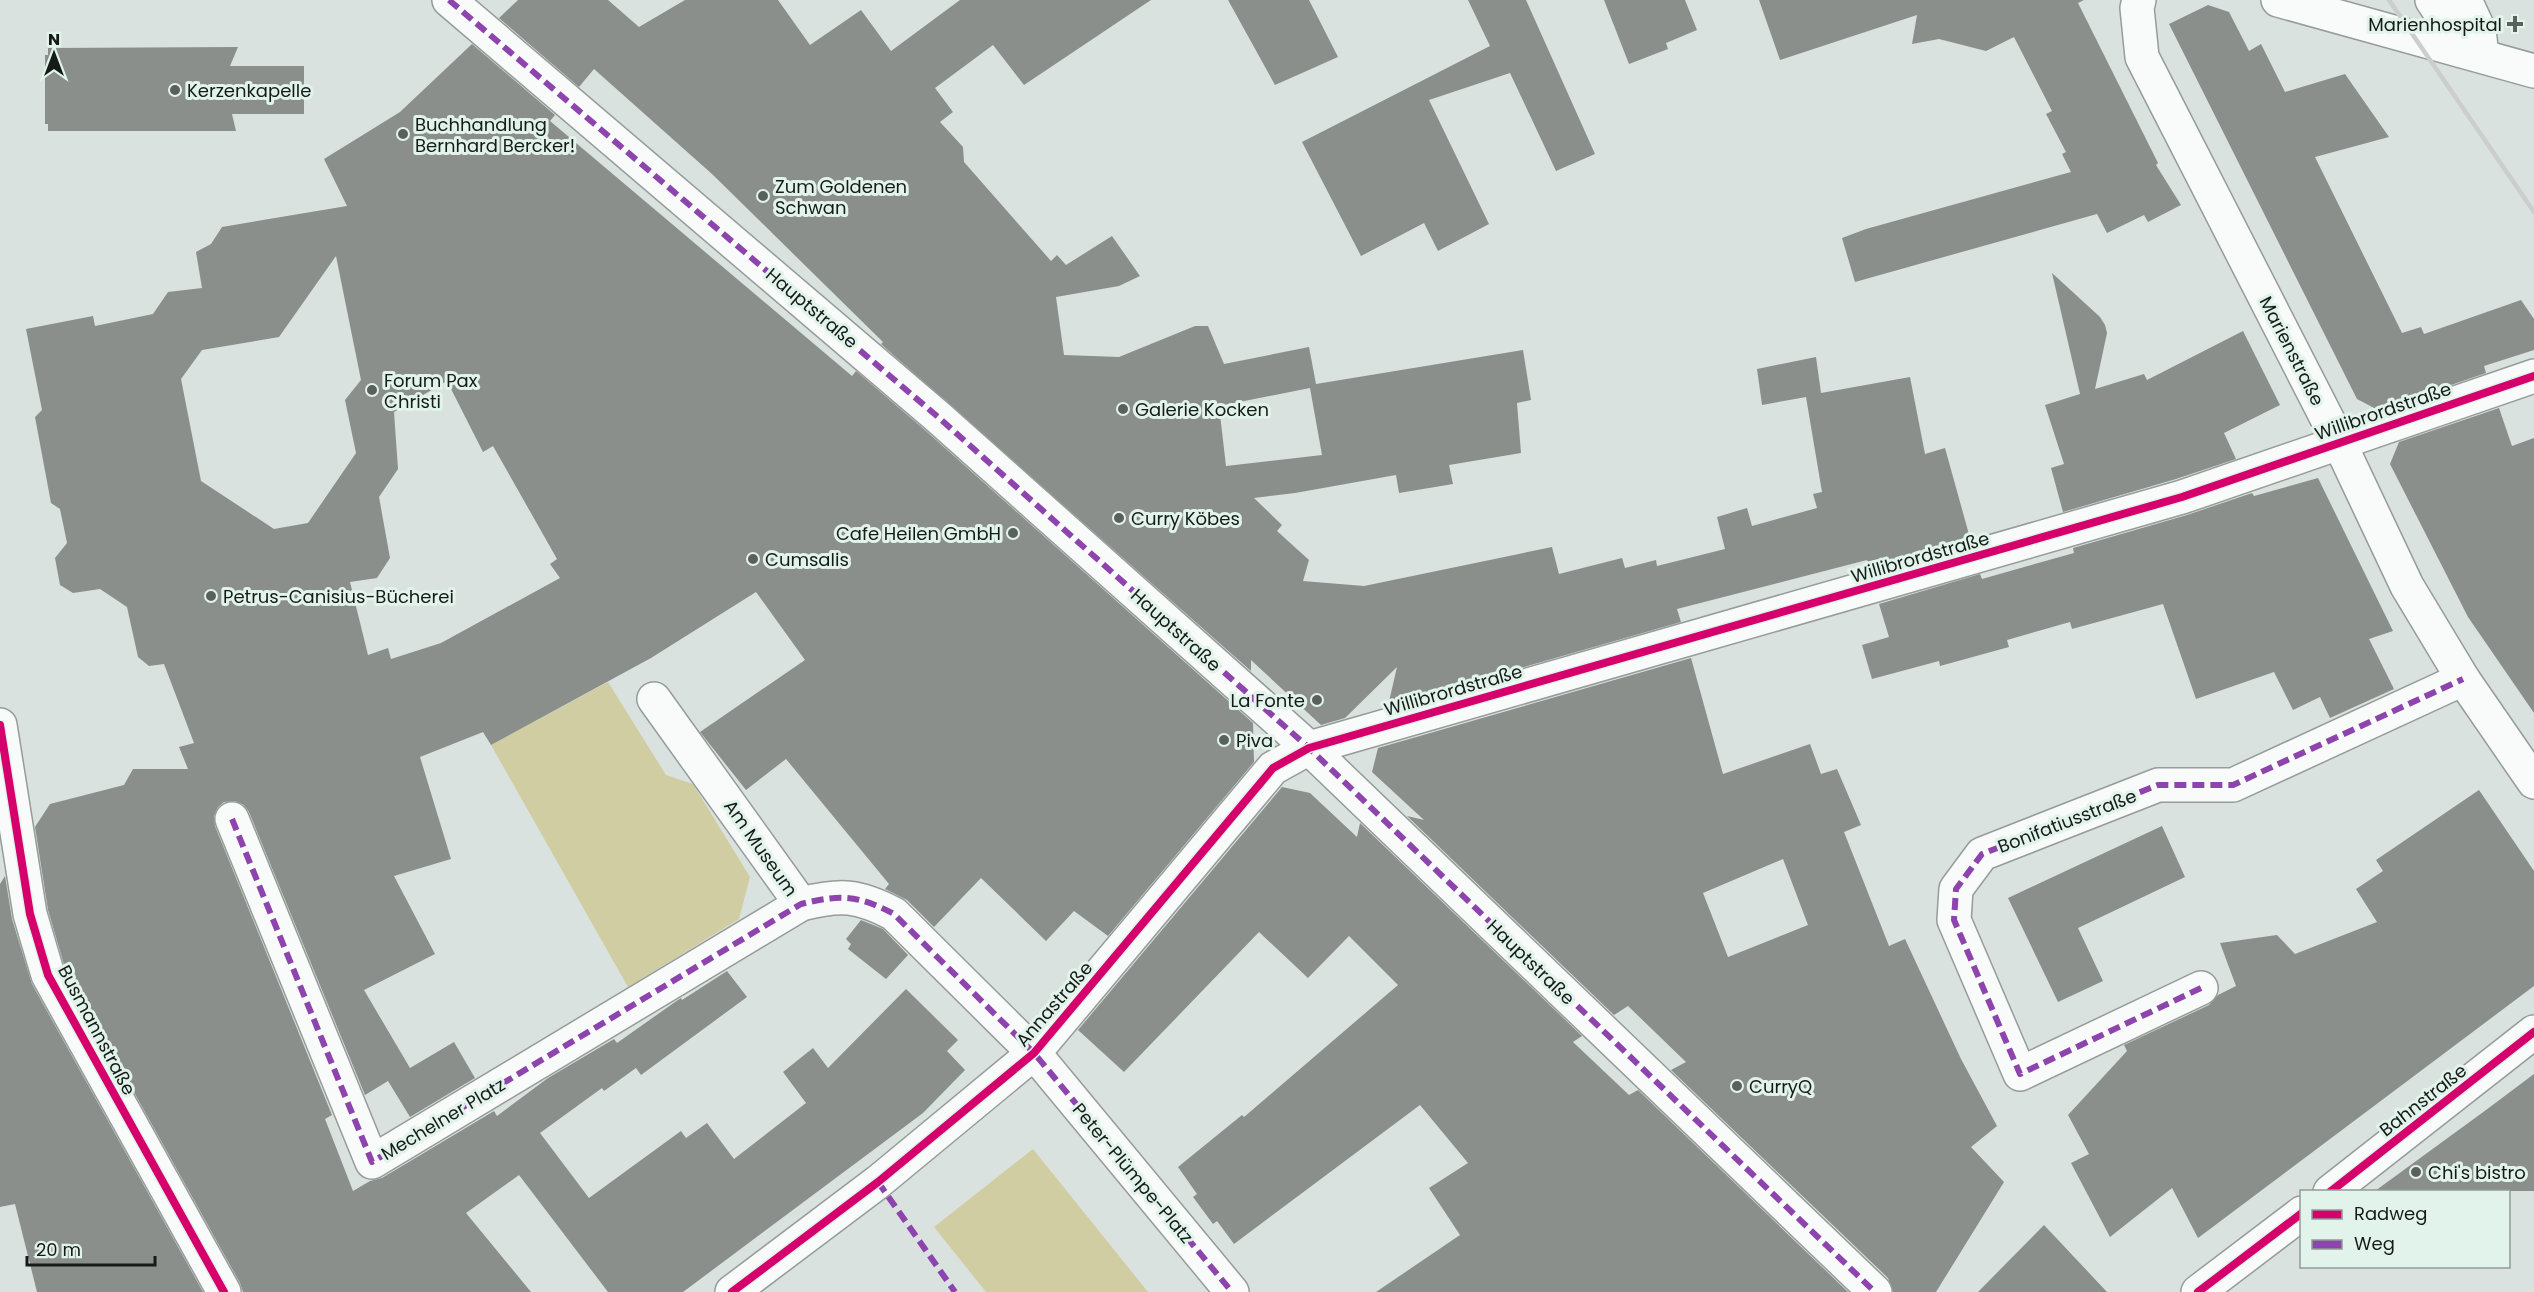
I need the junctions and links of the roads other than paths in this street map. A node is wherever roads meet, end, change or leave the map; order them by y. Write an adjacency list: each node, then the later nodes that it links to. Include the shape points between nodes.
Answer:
1 (449, 0): 14 (street, Hauptstraße, via 939,417)
2 (2139, 0): 10 (street, Marienstraße, via 2142,57)
3 (2278, 0): 6 (street)
4 (2432, 0): 6 (street, via 2445,20)
5 (2465, 0): 7 (street, via 2479,30)
6 (2450, 46): 7 (street)
7 (2482, 56): 8 (street)
8 (2534, 71)
9 (2534, 376): 10 (street, Willibrordstraße)
10 (2338, 442): 11 (street, Marienstraße, via 2407,586); 14 (street, Willibrordstraße, via 2182,497)
11 (2463, 680): 15 (street, Marienstraße); 18 (street, Bonifatiusstraße, via 2233,785 2158,785 1982,854 1956,889 1954,920 2020,1074)
12 (654, 699): 17 (street, Am Museum)
13 (0, 725): 23 (street, Busmannstraße, via 30,914 48,975)
14 (1309, 748): 20 (street, Annastraße, via 1274,768); 26 (street, Hauptstraße)
15 (2534, 782)
16 (232, 819): 17 (street, Mechelner Platz, via 372,1162)
17 (801, 904): 20 (street, Am Museum, via 831,896 868,901 894,914)
18 (2201, 988)
19 (2534, 1032): 21 (street, Bahnstraße)
20 (1034, 1053): 24 (street, Annastraße, via 878,1182); 25 (street, Peter-Plümpe-Platz)
21 (2331, 1190)
22 (2300, 1214): 27 (street)
23 (224, 1292)
24 (732, 1292)
25 (1232, 1292)
26 (1875, 1292)
27 (2198, 1292)

